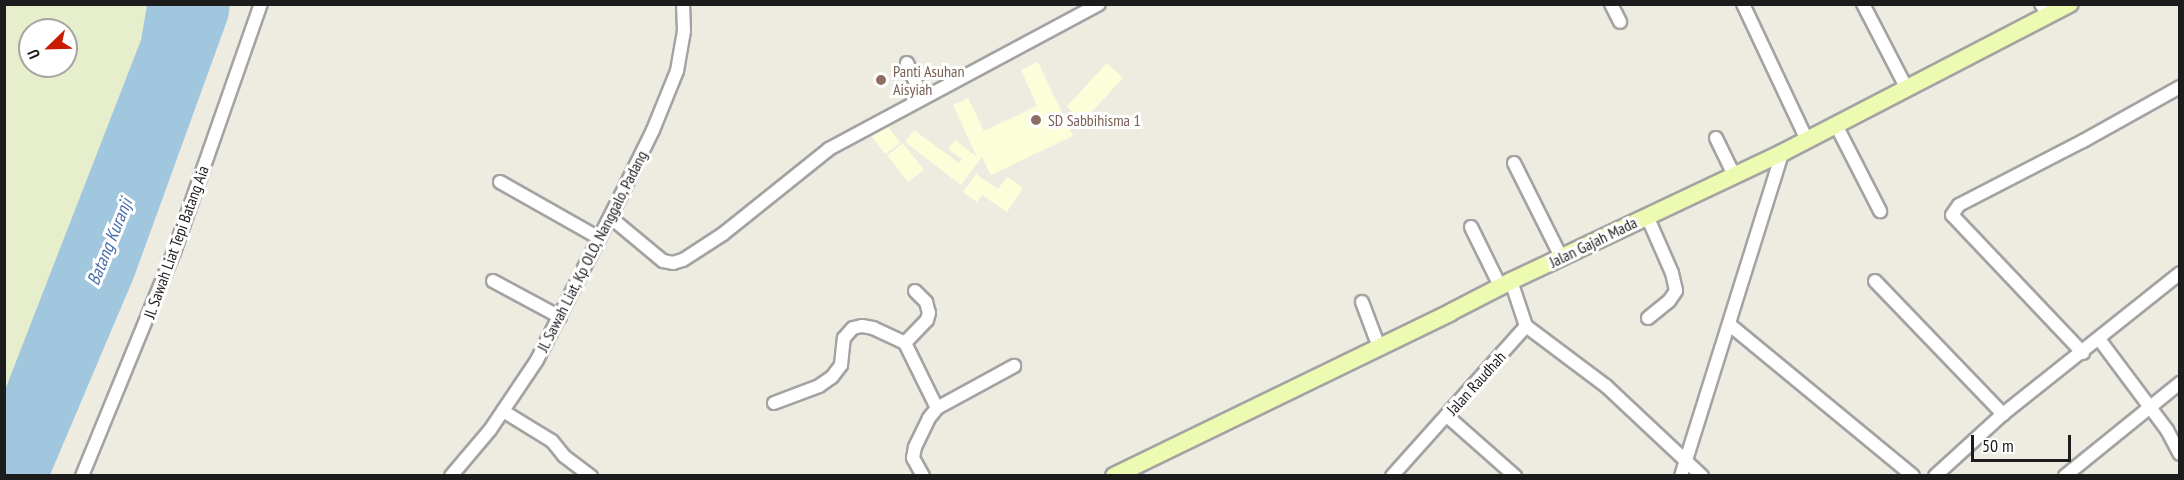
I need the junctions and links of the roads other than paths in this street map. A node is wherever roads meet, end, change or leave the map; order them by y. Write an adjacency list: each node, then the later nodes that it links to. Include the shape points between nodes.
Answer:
1 (261, 4): 51 (street, Jl. Sawah Liat Tepi Batang Aia, via 174,252)
2 (683, 4): 22 (street, Jl. Sawah Liat, Kp OLO, Nanggalo, Padang, via 684,31 677,71)
3 (1098, 4): 13 (street)
4 (1611, 4): 9 (street)
5 (1743, 4): 16 (street)
6 (1863, 4): 12 (street)
7 (2070, 4): 8 (main road, Jalan Gajah Mada)
8 (2044, 10): 12 (main road, Jalan Gajah Mada)
9 (1620, 22)
10 (907, 63): 13 (street)
11 (2180, 87): 40 (street, via 1964,202 1952,216)
12 (1907, 89): 14 (main road, Jalan Gajah Mada)
13 (922, 97): 22 (street, via 829,149 732,228 683,260 663,261)
14 (1836, 125): 16 (main road, Jalan Gajah Mada); 21 (street)
15 (1716, 138): 19 (street)
16 (1807, 140): 17 (main road, Jalan Gajah Mada)
17 (1782, 153): 19 (main road, Jalan Gajah Mada); 35 (street)
18 (1514, 163): 26 (street)
19 (1734, 175): 23 (main road, Jalan Gajah Mada)
20 (500, 182): 25 (street)
21 (1880, 211)
22 (610, 216): 25 (street, Jl. Sawah Liat, Kp OLO, Nanggalo, Padang)
23 (1647, 216): 26 (main road, Jalan Gajah Mada); 34 (street, via 1676,291)
24 (1471, 228): 30 (street)
25 (599, 238): 33 (street, Jl. Sawah Liat, Kp OLO, Nanggalo, Padang)
26 (1561, 257): 30 (main road, Jalan Gajah Mada)
27 (2180, 273): 37 (street)
28 (493, 281): 33 (street)
29 (1875, 281): 47 (street)
30 (1505, 283): 36 (street); 39 (main road, Jalan Gajah Mada)
31 (915, 291): 38 (street, via 926,302 929,313)
32 (1362, 302): 39 (street)
33 (560, 317): 46 (street, Jl. Sawah Liat, Kp OLO, Nanggalo, Padang)
34 (1648, 318)
35 (1730, 325): 50 (street); 60 (street)
36 (1527, 326): 48 (street, Jalan Raudhah); 50 (street, via 1606,386)
37 (2098, 339): 40 (street); 44 (street)
38 (905, 343): 43 (street, via 873,328 854,328 844,338 841,365 832,377); 45 (street)
39 (1379, 347): 55 (main road, Jalan Gajah Mada)
40 (2083, 353): 47 (street)
41 (1014, 366): 45 (street)
42 (2180, 382): 44 (street)
43 (774, 403)
44 (2149, 407): 49 (street); 62 (street)
45 (937, 408): 54 (street, via 915,447 913,458)
46 (503, 411): 52 (street, Jl. Sawah Liat, Kp OLO, Nanggalo, Padang); 53 (street, via 552,441 564,456)
47 (2003, 414): 61 (street)
48 (1447, 416): 56 (street, Jalan Raudhah); 57 (street)
49 (2180, 454)
50 (1686, 461): 58 (street); 59 (street)
51 (82, 476)
52 (451, 476)
53 (591, 476)
54 (923, 476)
55 (1114, 476)
56 (1392, 476)
57 (1515, 476)
58 (1682, 476)
59 (1702, 476)
60 (1913, 476)
61 (1935, 476)
62 (2065, 476)

